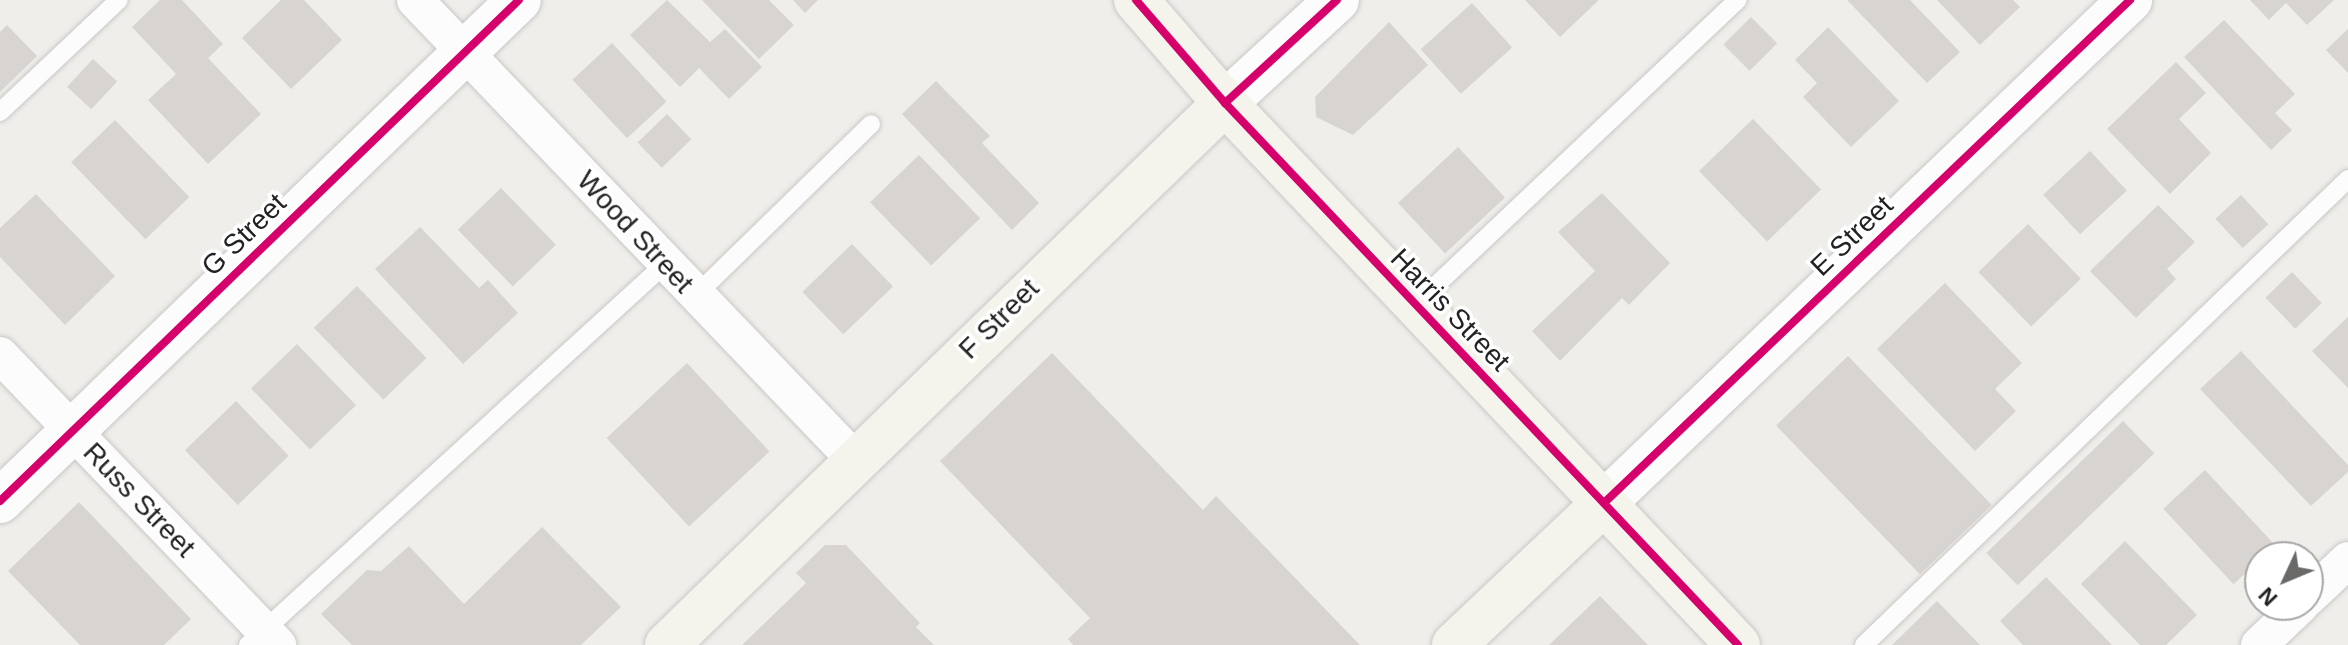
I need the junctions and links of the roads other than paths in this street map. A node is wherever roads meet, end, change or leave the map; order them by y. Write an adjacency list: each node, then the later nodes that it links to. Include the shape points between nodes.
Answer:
1 (119, 0): 10 (lane)
2 (415, 0): 8 (street, Wood Street)
3 (519, 0): 8 (street, G Street)
4 (1136, 0): 9 (main road, Harris Street)
5 (1337, 0): 9 (street, F Street)
6 (1738, 0): 15 (lane)
7 (2130, 0): 20 (street, E Street)
8 (465, 52): 13 (street, Wood Street); 17 (street, G Street)
9 (1225, 103): 15 (main road, Harris Street); 18 (main road, F Street)
10 (0, 112)
11 (871, 124): 14 (lane)
12 (2348, 179): 28 (lane)
13 (665, 264): 14 (street, Wood Street); 24 (lane)
14 (695, 296): 18 (street, Wood Street)
15 (1415, 305): 20 (main road, Harris Street)
16 (0, 355): 17 (street, Russ Street)
17 (72, 429): 19 (street, G Street); 24 (street, Russ Street)
18 (856, 461): 25 (main road, F Street)
19 (0, 501)
20 (1604, 503): 26 (main road, E Street); 27 (main road, Harris Street)
21 (2348, 560): 22 (street)
22 (2324, 583)
23 (2284, 621): 29 (street)
24 (263, 640)
25 (667, 645)
26 (1454, 645)
27 (1738, 645)
28 (1864, 645)
29 (2259, 645)

